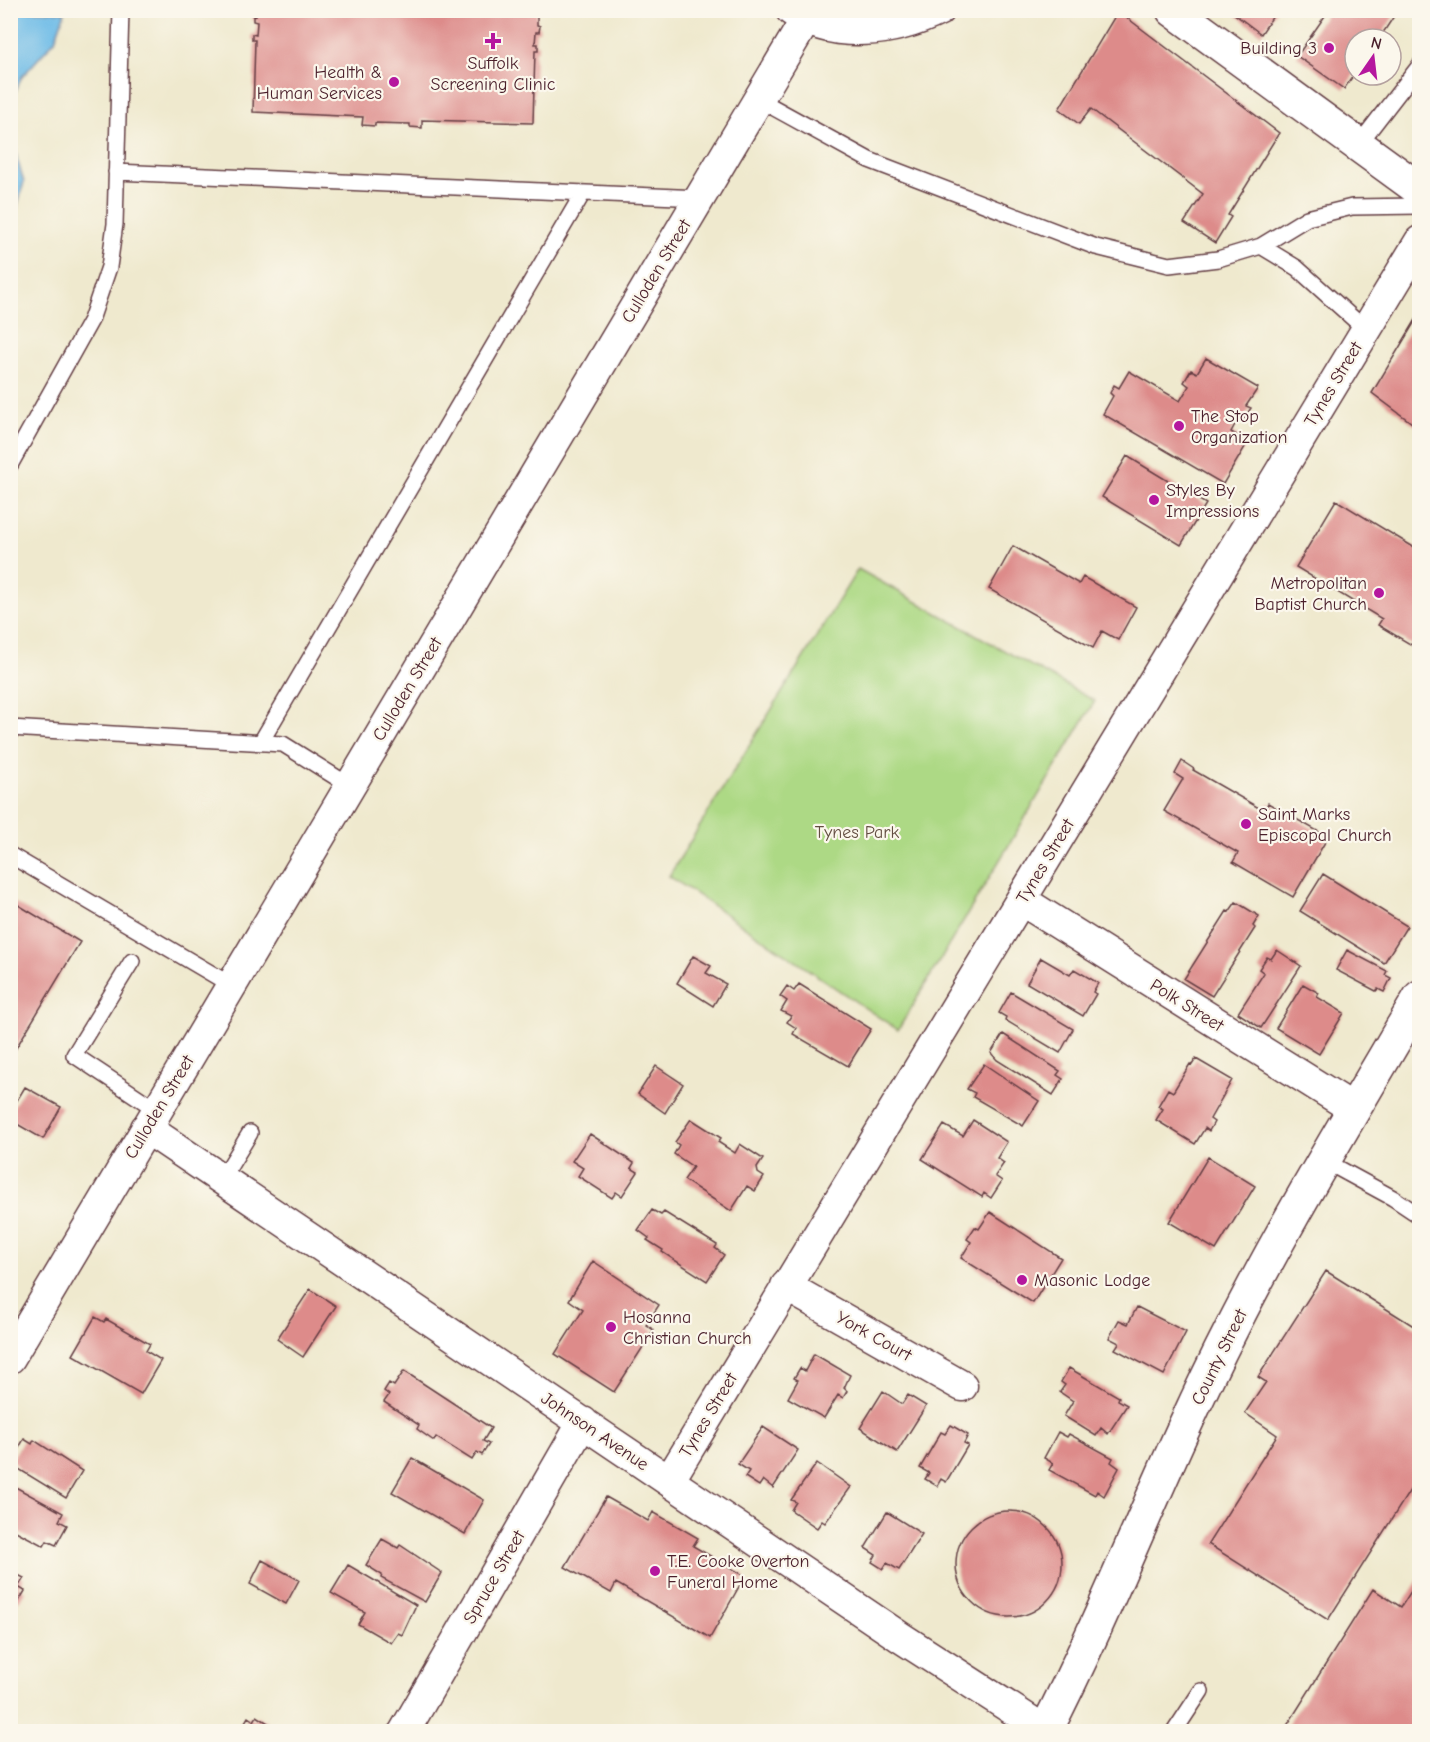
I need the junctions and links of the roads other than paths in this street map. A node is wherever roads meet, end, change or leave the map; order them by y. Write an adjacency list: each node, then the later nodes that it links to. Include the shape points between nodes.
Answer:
1 (121, 10): 8 (lane)
2 (940, 10): 4 (street, via 916,22 872,31 834,27)
3 (1173, 10): 7 (street)
4 (798, 16): 6 (street, Culloden Street)
5 (1419, 65): 7 (lane)
6 (758, 99): 11 (street, Culloden Street); 14 (lane, via 869,160 1096,247 1169,265 1218,259)
7 (1359, 144): 9 (street)
8 (116, 172): 10 (lane); 16 (lane, via 109,267 91,320)
9 (1419, 190)
10 (583, 193): 11 (lane); 18 (lane)
11 (699, 198): 19 (street, Culloden Street)
12 (1419, 206): 14 (lane, via 1352,207 1307,218)
13 (1419, 242): 15 (street, Tynes Street)
14 (1261, 246): 15 (lane, via 1297,268)
15 (1366, 330): 21 (street, Tynes Street)
16 (10, 465)
17 (10, 728): 18 (lane)
18 (261, 742): 19 (lane, via 283,744)
19 (350, 786): 23 (street, Culloden Street)
20 (10, 855): 23 (lane)
21 (1021, 900): 25 (street, Polk Street); 31 (street, Tynes Street)
22 (132, 961): 26 (lane, via 74,1055)
23 (231, 985): 26 (street, Culloden Street)
24 (1419, 997): 25 (street, County Street)
25 (1354, 1109): 28 (street, County Street)
26 (152, 1119): 29 (street, Johnson Avenue); 32 (street, Culloden Street)
27 (250, 1133): 29 (lane)
28 (1325, 1161): 30 (lane); 38 (street, County Street, via 1232,1328 1156,1487 1090,1642)
29 (222, 1179): 34 (street, Johnson Avenue)
30 (1419, 1216)
31 (786, 1286): 33 (street, York Court); 35 (street, Tynes Street)
32 (10, 1358)
33 (962, 1386)
34 (583, 1422): 35 (street, Johnson Avenue); 37 (street, Spruce Street)
35 (669, 1481): 38 (street, Johnson Avenue)
36 (1201, 1691): 39 (lane)
37 (404, 1731)
38 (1045, 1731)
39 (1174, 1731)

